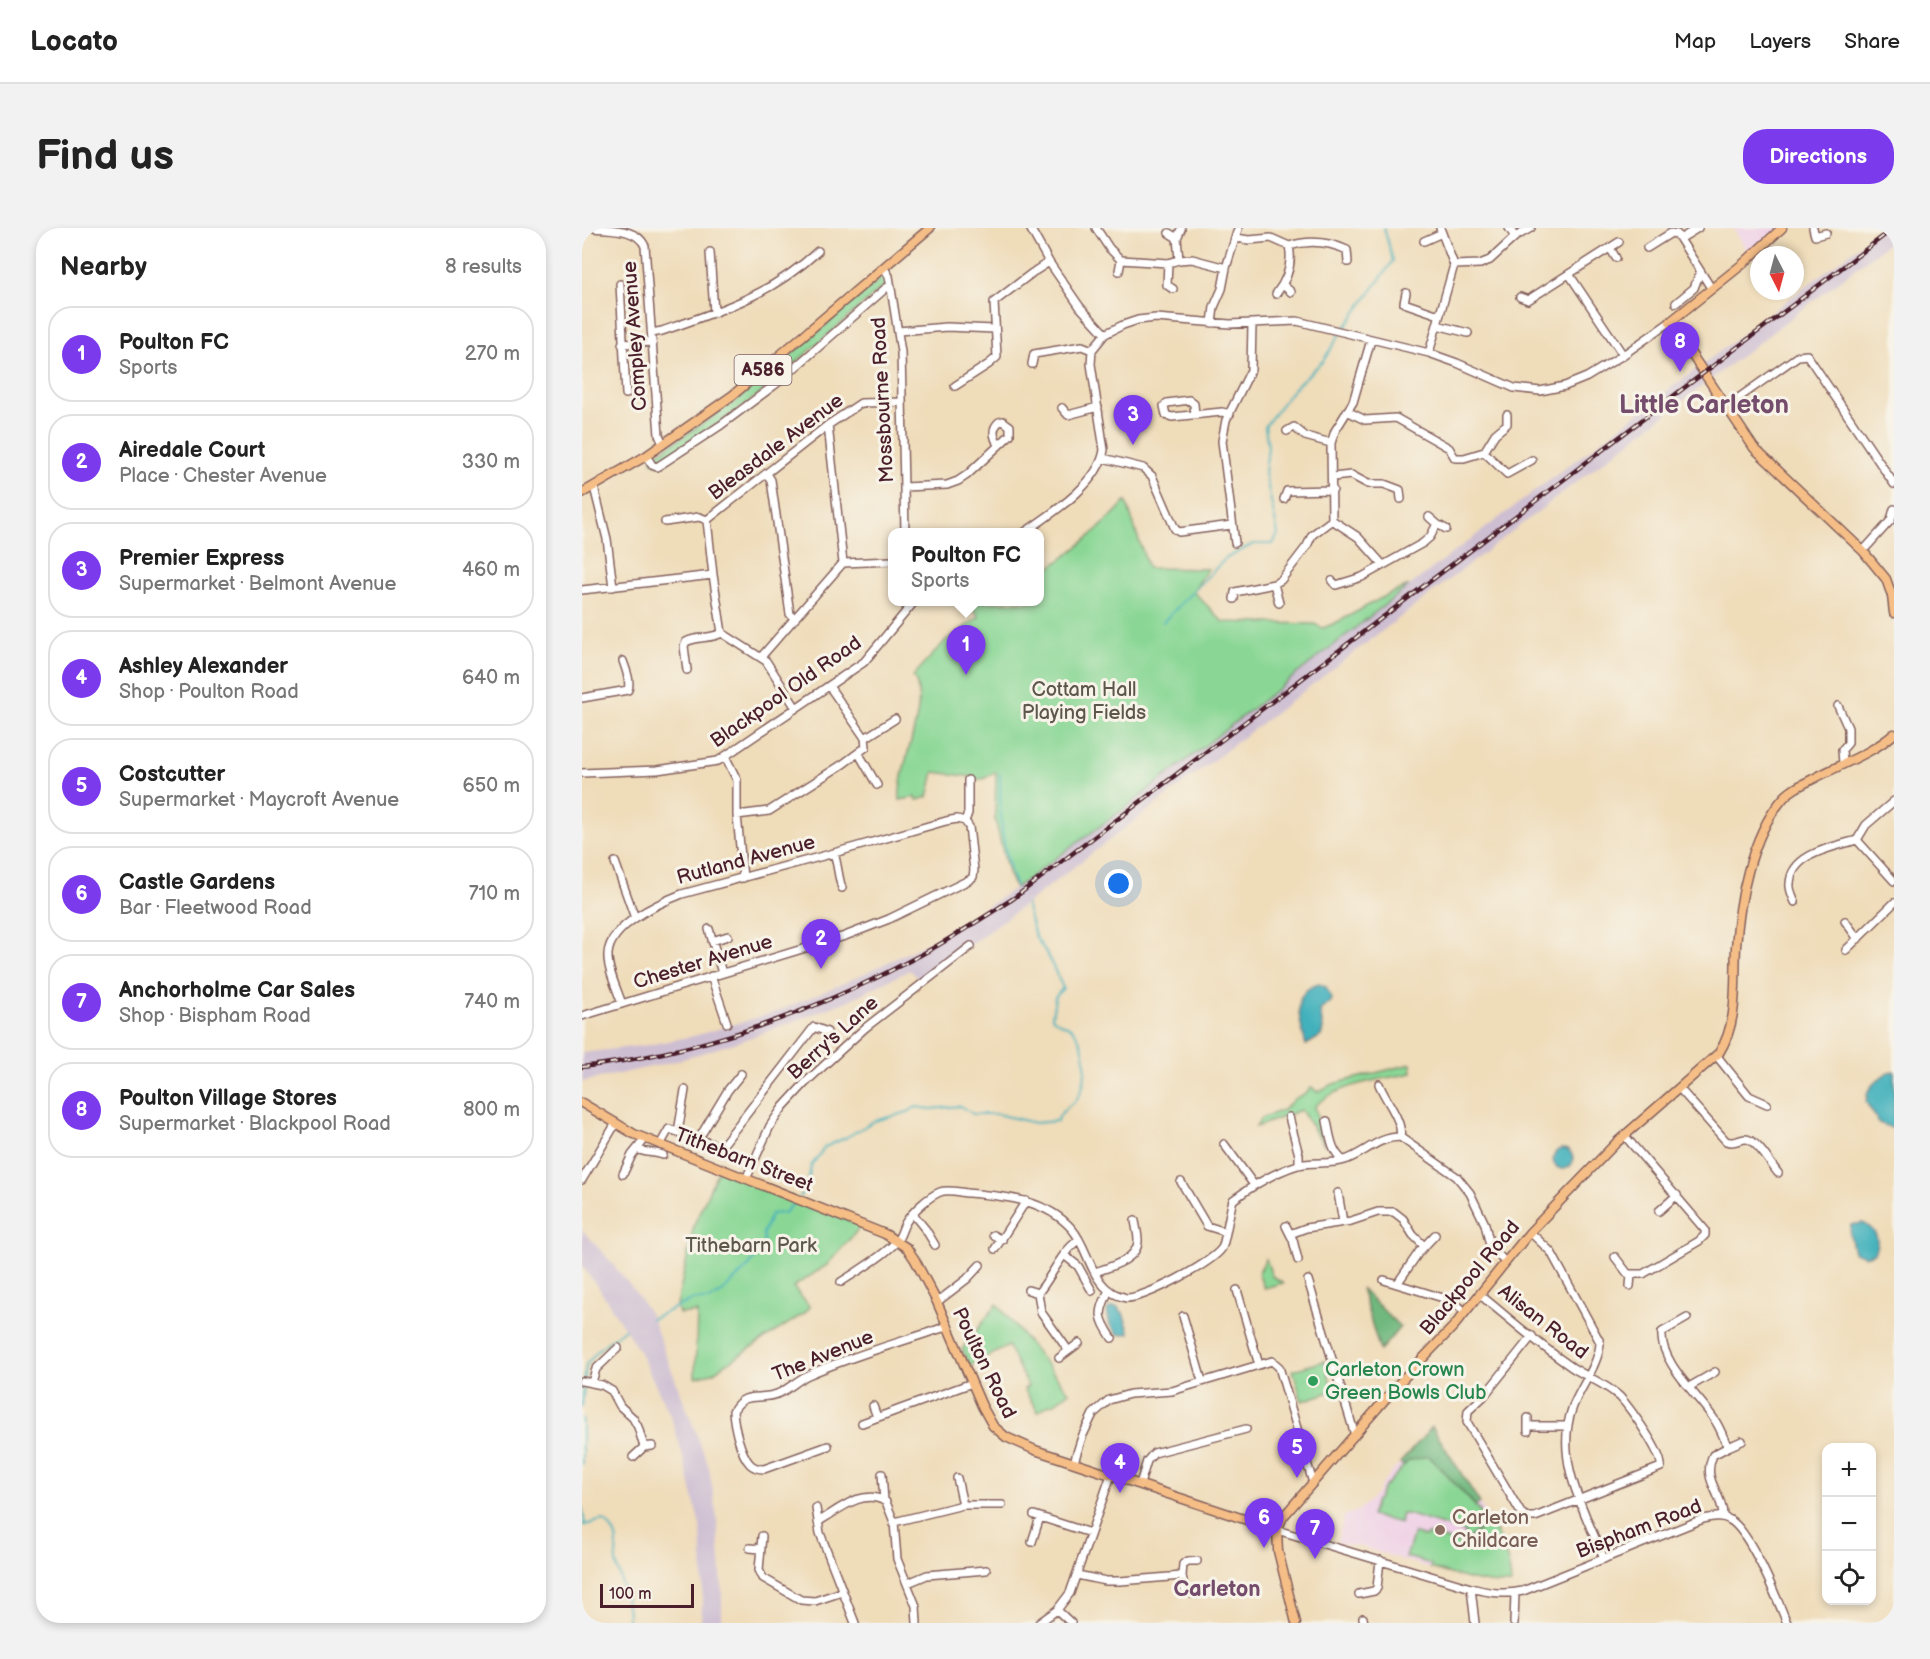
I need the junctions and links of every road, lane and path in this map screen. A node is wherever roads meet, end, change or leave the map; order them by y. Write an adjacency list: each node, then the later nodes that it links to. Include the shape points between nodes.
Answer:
1 (594, 228): 57 (street, Compley Avenue, via 634,233 644,243)
2 (930, 228): 34 (main road, A586)
3 (1030, 228): 30 (street)
4 (1105, 228): 10 (street)
5 (1509, 228): 16 (street)
6 (1531, 228): 16 (street)
7 (1698, 228): 19 (street)
8 (1782, 228): 41 (main road)
9 (1814, 228): 14 (street, via 1815,236)
10 (1096, 229): 28 (street)
11 (1181, 229): 17 (street)
12 (1238, 229): 18 (street)
13 (1441, 231): 20 (street); 33 (street)
14 (1826, 233)
15 (1169, 234): 17 (street)
16 (1515, 237): 33 (street, via 1490,260)
17 (1177, 238): 29 (street)
18 (1236, 238): 22 (street, via 1271,238); 35 (street)
19 (1680, 239): 24 (street, via 1671,233); 37 (street)
20 (1424, 241)
21 (1618, 242): 23 (street)
22 (1289, 246): 31 (street, via 1310,242 1350,248); 39 (street, via 1291,264)
23 (1610, 248): 27 (street); 38 (street)
24 (1647, 248)
25 (818, 251): 49 (street, via 779,282)
26 (710, 252): 49 (street)
27 (1616, 258)
28 (1121, 260): 32 (street); 36 (street)
29 (1179, 260): 32 (street); 35 (street, via 1192,259)
30 (1049, 262): 55 (street, via 994,302); 59 (street, via 1080,307)
31 (1348, 262)
32 (1168, 263): 43 (street, via 1170,287)
33 (1454, 265): 50 (street)
34 (884, 268): 40 (street, Mossbourne Road); 82 (main road, A586, via 734,395)
35 (1226, 268): 52 (street)
36 (1119, 271)
37 (1701, 272): 41 (street); 48 (street, via 1694,288)
38 (1569, 274): 47 (street, via 1528,303); 65 (street)
39 (1283, 285): 44 (street); 46 (street)
40 (891, 286): 56 (street, Mossbourne Road); 85 (street, via 776,384 707,435 657,467)
41 (1711, 288): 51 (main road)
42 (618, 289): 62 (street)
43 (1160, 290)
44 (1291, 292)
45 (1406, 293): 50 (street, via 1400,306)
46 (1276, 294)
47 (1520, 297)
48 (1676, 303)
49 (714, 314): 57 (street)
50 (1439, 315): 54 (street)
51 (1670, 322): 65 (street); 72 (main road)
52 (1212, 323): 53 (street); 59 (street, via 1148,318)
53 (1252, 324): 60 (street, via 1297,321); 76 (street, via 1251,370)
54 (1437, 324): 58 (street); 64 (street)
55 (995, 329): 56 (street); 69 (street, via 997,357)
56 (898, 331): 71 (street, Mossbourne Road)
57 (652, 333): 61 (street, Compley Avenue)
58 (1468, 333)
59 (1105, 334): 63 (street)
60 (1371, 340): 64 (street); 75 (street)
61 (652, 342): 62 (street); 82 (street, Compley Avenue, via 659,435)
62 (622, 344): 67 (street)
63 (1092, 350): 66 (street, via 1082,346 1034,354); 73 (street)
64 (1429, 353): 65 (street, via 1514,388 1540,391 1577,381)
65 (1623, 355)
66 (1032, 364)
67 (625, 384): 68 (street); 70 (street)
68 (617, 385)
69 (955, 386)
70 (626, 393)
71 (901, 402): 79 (street, Bleasdale Avenue, via 861,403); 94 (street, Mossbourne Road)
72 (1727, 406): 92 (street, via 1798,356 1807,355); 110 (main road, via 1754,448)
73 (1098, 407): 74 (street, via 1068,416); 86 (street)
74 (1062, 408)
75 (1347, 411): 81 (street); 87 (street, via 1365,420 1396,418 1449,448)
76 (1230, 414): 77 (street); 105 (street, via 1222,441)
77 (1195, 415)
78 (1507, 415): 84 (street, via 1510,425 1495,434)
79 (828, 425): 90 (street, Bleasdale Avenue); 112 (street)
80 (1292, 426): 81 (street, via 1305,436)
81 (1331, 443): 91 (street)
82 (663, 444): 85 (main road, A586)
83 (998, 446): 94 (street, via 958,481)
84 (1484, 452): 87 (street); 88 (street, via 1507,474)
85 (646, 456): 93 (main road, A586)
86 (1103, 458): 105 (street, via 1143,468 1152,476 1179,532); 107 (street, via 1073,496)
87 (1455, 458): 89 (street)
88 (1532, 460)
89 (1451, 466)
90 (767, 474): 101 (street, Bleasdale Avenue); 123 (street, via 790,614)
91 (1333, 477): 95 (street); 98 (street, via 1351,475 1368,484 1404,488)
92 (1894, 484)
93 (594, 487): 97 (main road, A586); 116 (street)
94 (904, 487): 106 (street, Mossbourne Road)
95 (1333, 490): 96 (street); 102 (street)
96 (1285, 491)
97 (582, 493)
98 (1401, 499)
99 (1894, 510): 110 (street, via 1891,520)
100 (1429, 517): 104 (street)
101 (707, 520): 103 (street, via 699,517); 114 (street)
102 (1332, 520): 113 (street, via 1358,537); 115 (street, via 1315,532)
103 (665, 522)
104 (1437, 524): 108 (street); 113 (street, via 1423,543)
105 (1232, 525): 109 (street)
106 (905, 528)
107 (1030, 528)
108 (1446, 530)
109 (1235, 543)
110 (1863, 551): 122 (main road, via 1886,579)
111 (888, 561): 112 (street)
112 (843, 563): 123 (street)
113 (1383, 566): 119 (street, via 1362,577 1334,583)
114 (713, 575): 116 (street); 124 (street)
115 (1275, 584): 118 (street); 120 (street)
116 (614, 587): 117 (street)
117 (582, 590)
118 (1234, 592)
119 (1337, 594)
120 (1279, 603)
121 (911, 606): 128 (street, Blackpool Old Road, via 864,662)
122 (1894, 613)
123 (795, 619): 125 (street)
124 (722, 633): 125 (street); 127 (street, via 686,642)
125 (760, 657): 131 (street)
126 (622, 661): 129 (street, via 628,690)
127 (687, 670)
128 (829, 686): 131 (street, Blackpool Old Road); 134 (street)
129 (582, 698)
130 (1838, 706): 137 (street, via 1848,728)
131 (796, 708): 136 (street, Blackpool Old Road)
132 (895, 719): 134 (street)
133 (1894, 735): 137 (main road, Blackpool Road)
134 (865, 738): 135 (street, via 866,747)
135 (859, 754): 140 (street); 142 (street, via 769,811)
136 (725, 756): 138 (street, Blackpool Old Road, via 712,763 668,769); 142 (street, via 737,780)
137 (1843, 763): 166 (main road, Blackpool Road, via 1782,799 1761,833 1745,887 1737,935 1733,1019 1728,1039)
138 (582, 773)
139 (968, 780): 143 (street, Chester Avenue)
140 (877, 785)
141 (1894, 801): 144 (street, via 1866,825)
142 (737, 815): 147 (street)
143 (965, 821): 145 (street, Rutland Avenue, via 946,821); 160 (street, Chester Avenue, via 975,870 969,880 845,936)
144 (1857, 840): 148 (street); 150 (street, via 1801,861 1790,885)
145 (834, 854): 147 (street, Rutland Avenue); 149 (street)
146 (615, 862): 152 (street)
147 (743, 878): 152 (street, Rutland Avenue, via 682,894)
148 (1894, 881)
149 (842, 888)
150 (1795, 902)
151 (1894, 903): 156 (street)
152 (635, 918): 162 (street, Rutland Avenue, via 612,939 608,954)
153 (1845, 921): 156 (street)
154 (709, 929): 157 (street)
155 (728, 936): 157 (street)
156 (1858, 939): 159 (street)
157 (712, 940): 160 (street)
158 (970, 946): 189 (street, Berry's Lane, via 865,1028 807,1081 770,1126)
159 (1846, 950)
160 (722, 973): 161 (street, Chester Avenue)
161 (711, 976): 162 (street, Chester Avenue); 164 (street)
162 (622, 1004): 163 (street, Chester Avenue)
163 (582, 1016)
164 (727, 1023)
165 (827, 1032): 180 (street, via 814,1028 721,1148)
166 (1716, 1055): 169 (main road, Blackpool Road); 172 (street, via 1749,1096)
167 (741, 1074): 180 (street)
168 (1379, 1084): 178 (street, via 1402,1130)
169 (1679, 1088): 177 (main road, Blackpool Road); 187 (street, via 1726,1141 1754,1141)
170 (685, 1090): 176 (street)
171 (582, 1103): 175 (main road, Tithebarn Street)
172 (1767, 1104)
173 (1289, 1117): 186 (street)
174 (1327, 1120): 185 (street, via 1332,1145)
175 (616, 1123): 179 (main road, Tithebarn Street); 190 (street)
176 (678, 1132): 180 (street); 182 (street, via 669,1129)
177 (1625, 1136): 194 (street); 202 (main road, Blackpool Road)
178 (1400, 1137): 185 (street, via 1382,1140); 215 (street, via 1457,1177 1485,1224 1490,1246)
179 (645, 1139): 182 (main road, Tithebarn Street); 183 (street)
180 (699, 1140)
181 (1224, 1144): 192 (street)
182 (660, 1145): 189 (main road, Tithebarn Street)
183 (637, 1149): 184 (street); 188 (street)
184 (663, 1155)
185 (1343, 1160): 186 (street)
186 (1299, 1165): 192 (street)
187 (1778, 1173)
188 (623, 1174)
189 (746, 1179): 208 (main road, Tithebarn Street)
190 (582, 1180)
191 (1181, 1182): 201 (street, via 1207,1226)
192 (1254, 1185): 201 (street, via 1233,1200)
193 (1338, 1194): 199 (street)
194 (1677, 1195): 196 (street); 218 (street, via 1704,1227 1705,1235 1643,1274)
195 (1026, 1201): 197 (street, via 941,1191); 206 (street); 207 (street, via 1063,1219)
196 (1659, 1211)
197 (913, 1214): 208 (street); 209 (street)
198 (1135, 1221): 217 (street, via 1139,1242 1135,1251)
199 (1343, 1222): 203 (street); 210 (street, via 1378,1212 1394,1212)
200 (1286, 1226): 203 (street)
201 (1226, 1232): 225 (street, via 1223,1246 1213,1259 1180,1278 1127,1298)
202 (1530, 1232): 215 (main road, Blackpool Road); 243 (street, via 1551,1252 1600,1342)
203 (1290, 1233): 214 (street)
204 (993, 1235): 206 (street)
205 (1435, 1235): 210 (street)
206 (1002, 1240): 211 (street)
207 (1079, 1240): 212 (street); 217 (street)
208 (898, 1241): 221 (street); 230 (main road, Poulton Road, via 910,1251)
209 (935, 1245)
210 (1424, 1246): 222 (street)
211 (995, 1249)
212 (1064, 1255): 227 (street, via 1078,1266); 228 (street)
213 (1628, 1258): 218 (street, via 1617,1261)
214 (1298, 1260)
215 (1505, 1262): 229 (main road, Blackpool Road)
216 (980, 1265): 230 (street)
217 (1095, 1272): 225 (street)
218 (1631, 1275): 223 (street)
219 (1308, 1280): 254 (street)
220 (1384, 1280): 222 (street)
221 (840, 1282)
222 (1397, 1284): 231 (street, via 1453,1301)
223 (1630, 1286)
224 (1028, 1290): 228 (street)
225 (1109, 1290): 236 (street, via 1101,1306 1101,1320)
226 (1237, 1290): 241 (street)
227 (1092, 1291)
228 (1038, 1293): 239 (street, via 1041,1312)
229 (1479, 1294): 231 (main road, Blackpool Road); 235 (street, Alisan Road)
230 (936, 1302): 234 (main road, Poulton Road)
231 (1465, 1312): 254 (main road, Blackpool Road)
232 (1183, 1316): 245 (street)
233 (1687, 1318): 247 (street, via 1666,1328 1662,1335 1663,1348)
234 (948, 1326): 246 (main road, Poulton Road); 256 (street, The Avenue, via 808,1375 780,1393 747,1397 733,1411 742,1450 757,1468 764,1469 816,1447)
235 (1532, 1336): 243 (street, Alisan Road); 265 (street, via 1468,1411 1467,1422 1523,1516 1535,1517)
236 (1112, 1338)
237 (1079, 1343): 239 (street)
238 (618, 1348): 244 (street)
239 (1068, 1350): 240 (street)
240 (1059, 1358)
241 (1259, 1365): 245 (street); 264 (street, via 1272,1361 1279,1367)
242 (1715, 1372): 247 (street)
243 (1588, 1376): 252 (street); 265 (street, Alisan Road, via 1622,1399 1662,1465 1657,1471)
244 (587, 1381): 258 (street, via 612,1391 633,1418 648,1447)
245 (1202, 1381): 259 (street, via 1172,1391 1109,1400 1093,1414)
246 (972, 1383): 249 (street); 259 (main road, Poulton Road, via 1000,1433 1035,1450)
247 (1689, 1387): 257 (street, via 1716,1422)
248 (873, 1406): 249 (street)
249 (877, 1417): 250 (street)
250 (862, 1423)
251 (1528, 1425): 252 (street)
252 (1568, 1426): 265 (street, via 1568,1465)
253 (1246, 1429): 263 (street, via 1154,1453)
254 (1355, 1434): 264 (main road, Blackpool Road)
255 (1742, 1441): 257 (street)
256 (828, 1446)
257 (1728, 1447): 270 (street, via 1713,1455 1710,1466)
258 (633, 1457)
259 (1074, 1462): 261 (main road, Poulton Road)
260 (882, 1474): 266 (street)
261 (1111, 1475): 263 (main road, Poulton Road); 274 (street)
262 (957, 1478): 268 (street)
263 (1140, 1484): 273 (main road, Poulton Road)
264 (1313, 1484): 273 (main road, Blackpool Road)
265 (1580, 1500): 279 (street)
266 (884, 1501): 271 (street, via 873,1496 860,1499); 272 (street)
267 (1002, 1504): 268 (street, via 987,1501)
268 (963, 1505): 272 (street)
269 (816, 1508): 271 (street)
270 (1723, 1517): 279 (street, Bispham Road, via 1702,1519); 301 (street, Bispham Road, via 1735,1523 1746,1537)
271 (818, 1522): 289 (street)
272 (894, 1522): 287 (street, via 897,1559)
273 (1277, 1530): 280 (street, Bispham Road); 298 (main road, via 1278,1551)
274 (1090, 1533): 276 (street, via 1037,1516); 284 (street)
275 (762, 1536): 278 (street)
276 (1032, 1542)
277 (750, 1548): 278 (street)
278 (760, 1549): 283 (street)
279 (1604, 1559): 290 (street, Bispham Road)
280 (1380, 1560): 288 (street, Bispham Road); 292 (street, via 1377,1588)
281 (1197, 1561): 285 (street, via 1183,1564)
282 (986, 1570): 287 (street, via 972,1567)
283 (762, 1575): 286 (street); 289 (street, via 801,1600)
284 (1077, 1575): 285 (street, via 1106,1581); 293 (street)
285 (1182, 1576): 291 (street, via 1185,1590)
286 (755, 1580)
287 (908, 1582): 295 (street)
288 (1472, 1588): 290 (street, Bispham Road); 299 (street)
289 (842, 1592): 294 (street)
290 (1515, 1593): 300 (street)
291 (1199, 1594)
292 (1359, 1594)
293 (1057, 1610): 296 (street); 297 (street)
294 (855, 1623)
295 (917, 1623)
296 (1039, 1623)
297 (1071, 1623)
298 (1296, 1623)
299 (1475, 1623)
300 (1514, 1623)
301 (1787, 1623)

